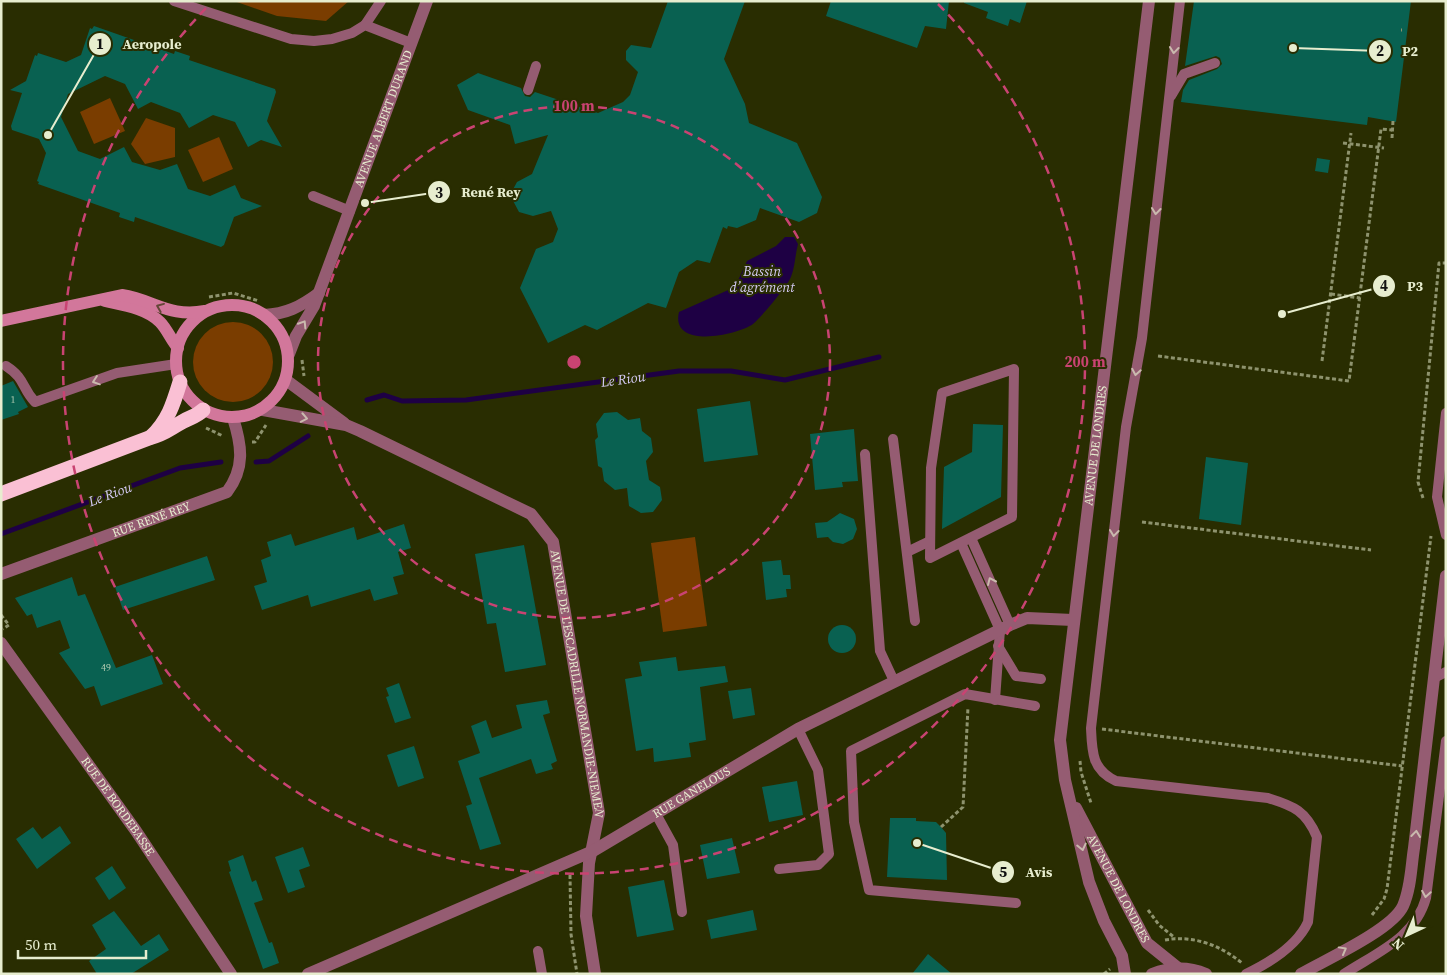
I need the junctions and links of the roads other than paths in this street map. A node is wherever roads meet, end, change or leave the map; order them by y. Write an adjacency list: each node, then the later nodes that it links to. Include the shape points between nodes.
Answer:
1 (174, 1): 6 (lane, via 306,40 332,39)
2 (381, 1): 6 (lane)
3 (427, 1): 7 (street, AVENUE ALBERT DURAND)
4 (1148, 1): 42 (street, AVENUE DE LONDRES)
5 (1180, 1): 11 (lane, one-way to 11)
6 (365, 25): 7 (lane)
7 (411, 44): 13 (street, AVENUE ALBERT DURAND)
8 (1215, 64): 11 (lane, via 1184,74)
9 (536, 66): 10 (lane)
10 (528, 90)
11 (1168, 101): 69 (lane, one-way to 69, via 1142,338 1126,427 1091,728 1092,753 1095,763 1106,776 1116,781 1268,798 1291,805 1306,816 1317,837 1308,922 1304,932 1285,950)
12 (312, 196): 13 (lane)
13 (350, 211): 14 (street, AVENUE ALBERT DURAND)
14 (318, 293): 17 (street, via 298,308); 20 (street, AVENUE ALBERT DURAND, one-way to 14)
15 (100, 300): 16 (street, one-way to 15, via 188,314 122,295); 18 (street); 19 (street, via 153,316)
16 (207, 310): 17 (street, via 237,305); 19 (street, via 186,330)
17 (264, 316): 20 (street, via 283,334)
18 (1, 321)
19 (178, 348): 21 (street)
20 (289, 354): 23 (street)
21 (176, 364): 22 (lane, one-way to 22, via 117,373 35,402 20,374); 24 (street)
22 (6, 366)
23 (286, 380): 26 (street, via 277,397); 29 (street, AVENUE DE L'ESCADRILLE NORMANDIE-NIEMEN)
24 (180, 382): 25 (street); 30 (highway, via 168,418)
25 (203, 410): 28 (street); 30 (highway, via 164,435)
26 (263, 410): 28 (street); 29 (street, AVENUE DE L'ESCADRILLE NORMANDIE-NIEMEN, one-way to 29)
27 (1446, 412): 34 (lane, via 1437,497)
28 (233, 418): 39 (street, RUE RENÉ REY, via 240,447 239,470 227,492)
29 (346, 425): 56 (street, AVENUE DE L'ESCADRILLE NORMANDIE-NIEMEN, via 531,514 553,542 598,813)
30 (150, 438): 33 (highway)
31 (894, 439): 38 (lane)
32 (865, 454): 49 (lane, via 880,650)
33 (1, 494)
34 (1446, 535)
35 (971, 538): 36 (lane, via 1012,517 1014,369 942,393 931,468); 37 (lane); 44 (lane, one-way to 35)
36 (930, 541): 37 (lane, via 930,558); 38 (lane)
37 (961, 543): 44 (lane)
38 (907, 552): 43 (lane)
39 (1, 574)
40 (1446, 576): 41 (street)
41 (1444, 614): 47 (street)
42 (1073, 620): 44 (street, RUE GANELOUS, via 1027,618); 54 (street, AVENUE DE LONDRES, via 1060,740)
43 (915, 621)
44 (1005, 627): 46 (lane); 49 (street, RUE GANELOUS)
45 (1, 643): 62 (street, RUE DE BORDEBASSE, via 136,831)
46 (998, 646): 48 (lane, via 1016,676); 50 (lane)
47 (1440, 675): 70 (street, one-way to 47, via 1389,923 1403,906 1410,882)
48 (1041, 679)
49 (894, 681): 52 (street, RUE GANELOUS)
50 (995, 700): 51 (lane); 58 (lane, via 965,694 852,751 854,822 869,890)
51 (1035, 706)
52 (798, 729): 55 (street, RUE GANELOUS); 57 (lane, via 818,770 829,854 818,865)
53 (1446, 741): 71 (lane, one-way to 71, via 1422,910 1407,933)
54 (1071, 799): 61 (street, AVENUE DE LONDRES, via 1148,943); 66 (street, AVENUE DE LONDRES, one-way to 66, via 1089,882 1122,956)
55 (656, 814): 56 (street, RUE GANELOUS); 59 (lane, via 672,845)
56 (593, 851): 63 (street, RUE GANELOUS); 65 (street, AVENUE DE L'ESCADRILLE NORMANDIE-NIEMEN, via 586,916)
57 (779, 869)
58 (1016, 902)
59 (682, 912)
60 (538, 951): 64 (lane)
61 (1178, 968): 67 (street); 68 (street)
62 (231, 974)
63 (308, 974)
64 (542, 974)
65 (595, 974)
66 (1125, 974)
67 (1152, 974)
68 (1206, 974)
69 (1246, 974)
70 (1301, 974)
71 (1344, 974)

